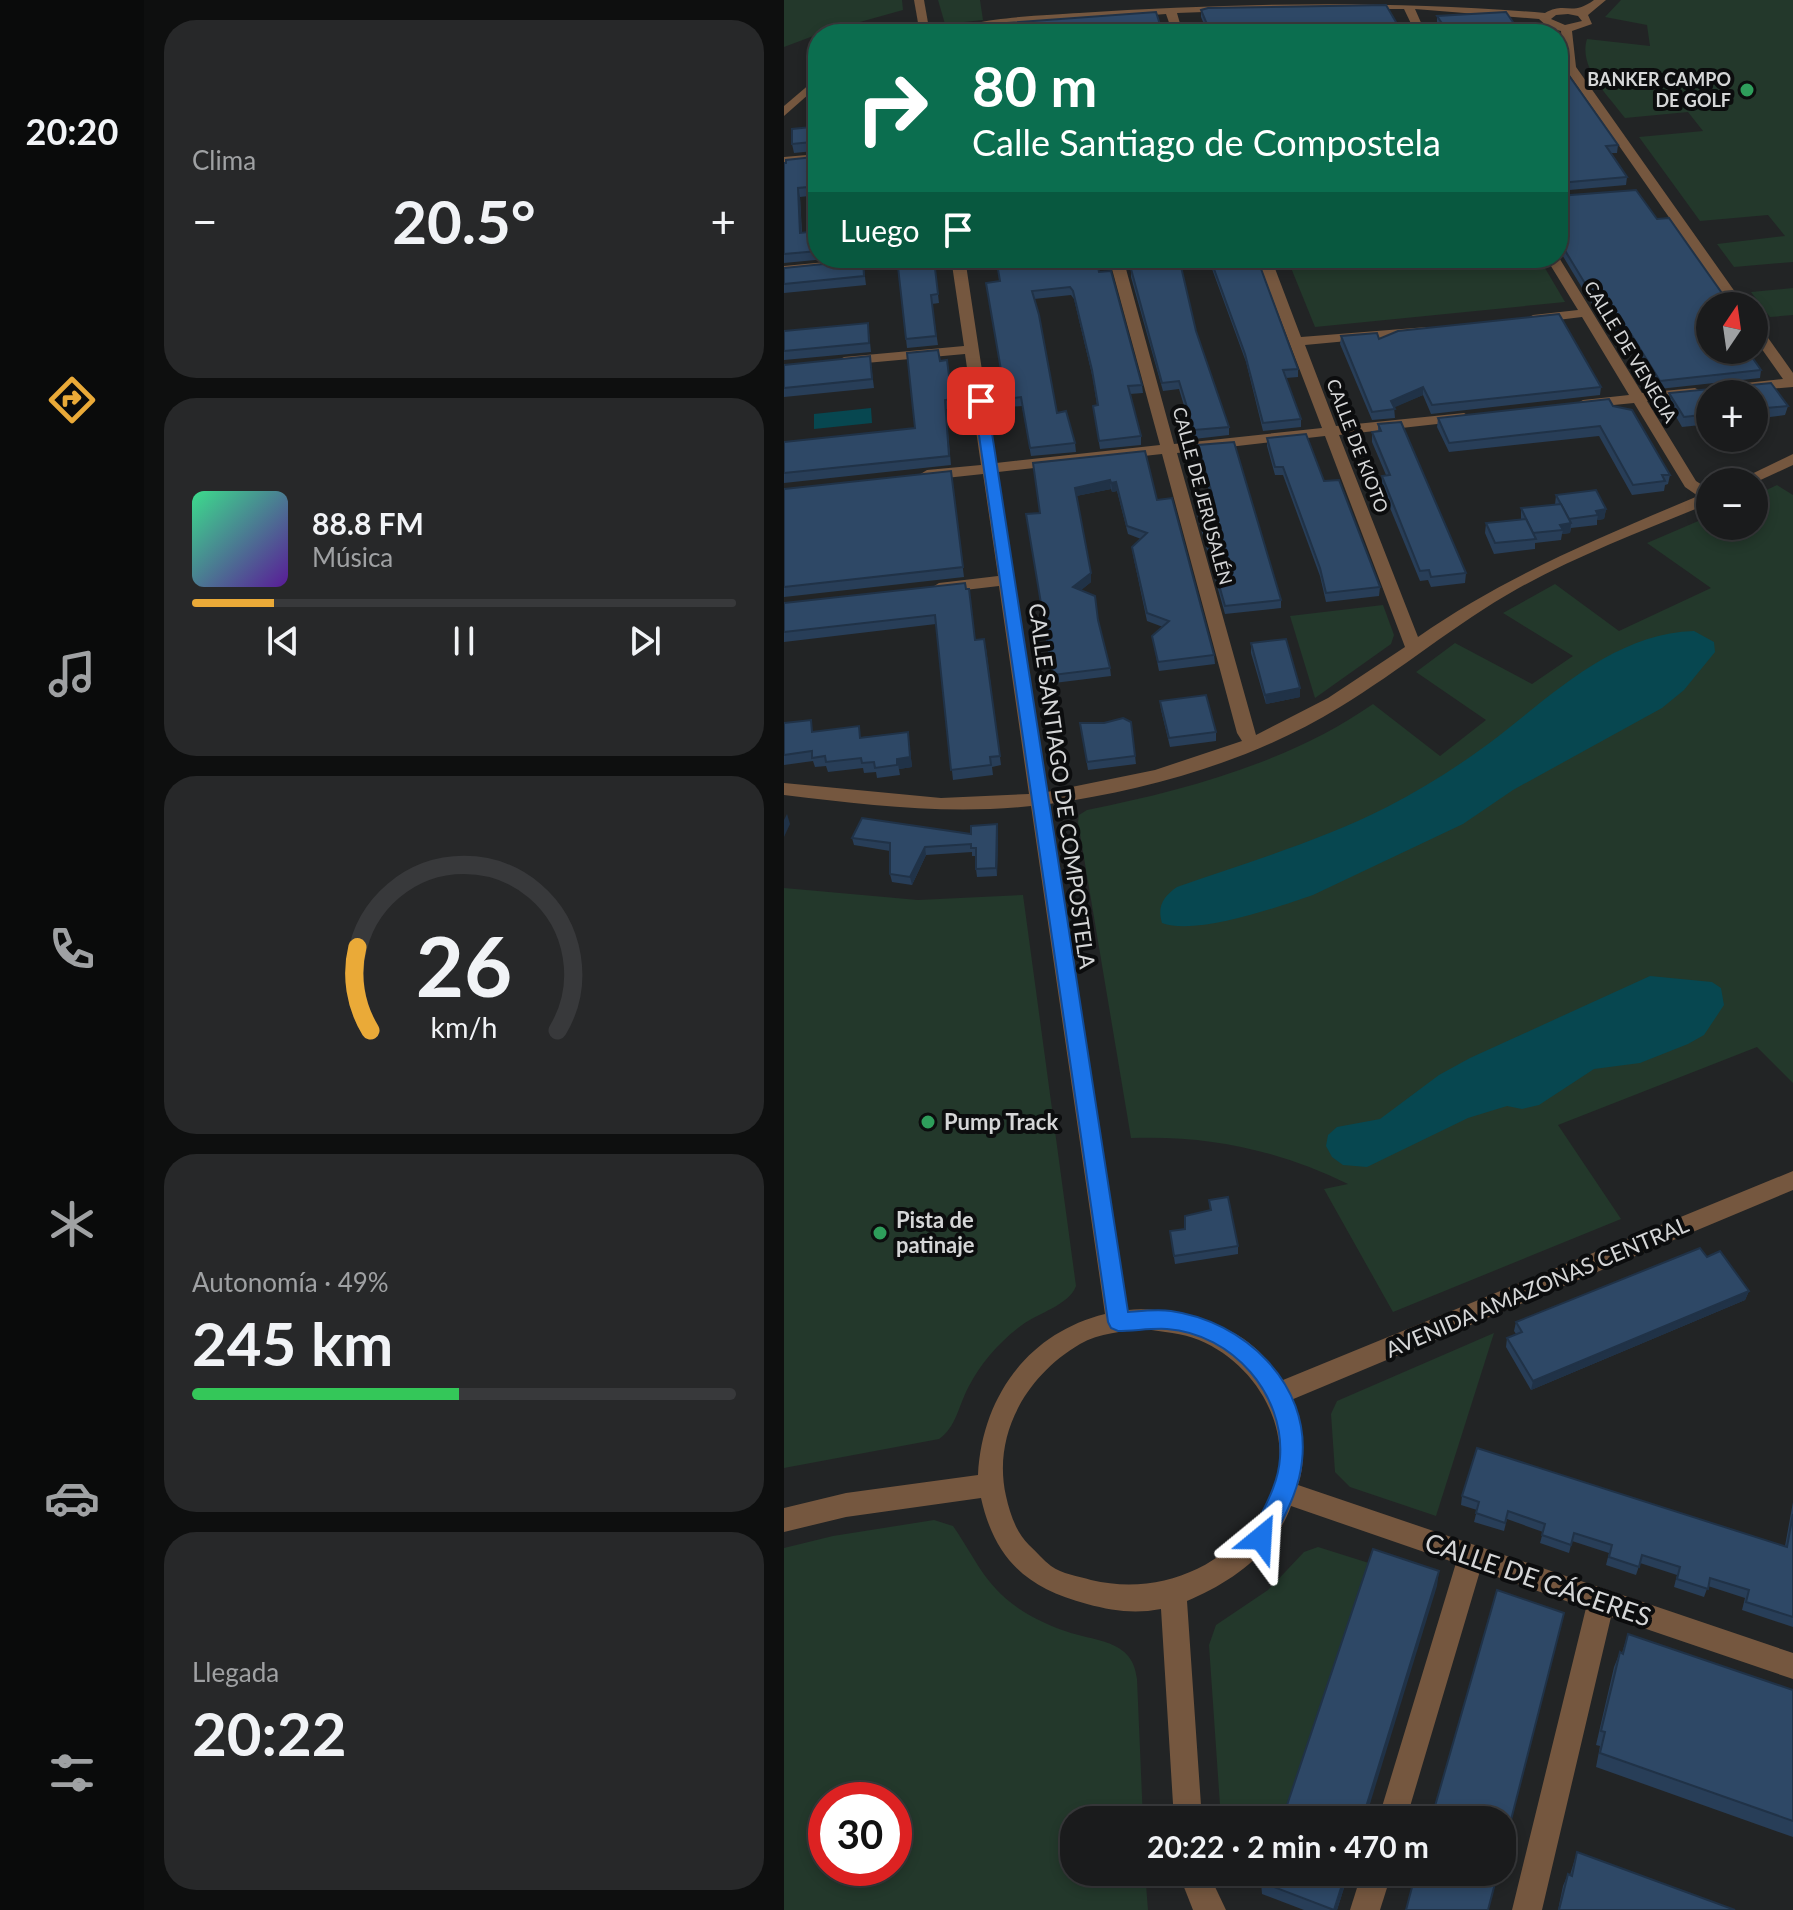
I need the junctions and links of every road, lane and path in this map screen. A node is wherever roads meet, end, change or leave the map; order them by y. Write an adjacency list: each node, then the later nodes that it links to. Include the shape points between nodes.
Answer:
1 (919, 0): 7 (street)
2 (1601, 0): 5 (street)
3 (1407, 5): 4 (street); 6 (street); 10 (street)
4 (1170, 10): 8 (street); 9 (street)
5 (1582, 14): 6 (street, via 1560,11); 12 (street, via 1588,19 1585,25)
6 (1545, 16): 11 (street)
7 (923, 24)
8 (1013, 24)
9 (1175, 24)
10 (1416, 24)
11 (1548, 24)
12 (1568, 28)
13 (1568, 48): 24 (street, via 1570,67 1650,190)
14 (808, 89): 15 (street)
15 (784, 112)
16 (808, 159): 17 (street)
17 (784, 161)
18 (808, 268): 23 (street)
19 (960, 268): 30 (street, CALLE SANTIAGO DE COMPOSTELA)
20 (1119, 268): 37 (street, CALLE DE JERUSALÉN)
21 (1268, 268): 28 (street, CALLE DE KIOTO)
22 (1559, 268): 25 (street, CALLE DE VENECIA)
23 (784, 270)
24 (1727, 292)
25 (1585, 313): 26 (street); 33 (street, CALLE DE VENECIA)
26 (1524, 320)
27 (1432, 329): 28 (street)
28 (1294, 342): 36 (street, CALLE DE KIOTO)
29 (1768, 348): 32 (street)
30 (972, 349): 31 (street); 39 (street, CALLE SANTIAGO DE COMPOSTELA)
31 (830, 363)
32 (1792, 382): 33 (street)
33 (1637, 398): 34 (street); 42 (street, CALLE DE VENECIA)
34 (1565, 406)
35 (1474, 416): 36 (street)
36 (1330, 432): 37 (street); 46 (street, CALLE DE KIOTO)
37 (1168, 449): 39 (street); 47 (street, CALLE DE JERUSALÉN)
38 (1793, 459): 40 (street)
39 (991, 468): 41 (street); 44 (street, CALLE SANTIAGO DE COMPOSTELA)
40 (1768, 470)
41 (915, 476)
42 (1696, 488)
43 (1696, 503): 46 (street, via 1521,580)
44 (1008, 580): 45 (street); 49 (street, CALLE SANTIAGO DE COMPOSTELA)
45 (923, 589)
46 (1414, 648): 47 (street, via 1312,716)
47 (1253, 743): 49 (street, via 1164,773)
48 (784, 789): 49 (street, via 942,804)
49 (1039, 799): 51 (street, CALLE SANTIAGO DE COMPOSTELA)
50 (1793, 1180): 52 (street, AVENIDA AMAZONAS CENTRAL)
51 (1118, 1322): 52 (street, via 1170,1320 1212,1333 1253,1357); 53 (street, via 1074,1335 1036,1361 1007,1397 992,1438)
52 (1280, 1393): 54 (street, via 1290,1426)
53 (988, 1485): 55 (street, via 846,1505); 57 (street, via 1003,1528 1042,1575 1061,1585 1122,1599)
54 (1284, 1492): 56 (street, CALLE DE CÁCERES); 57 (street, via 1261,1538 1223,1572)
55 (784, 1520)
56 (1471, 1557): 58 (street, CALLE DE CÁCERES); 61 (street)
57 (1173, 1595): 60 (street)
58 (1601, 1601): 59 (street, CALLE DE CÁCERES); 66 (street)
59 (1793, 1666)
60 (1187, 1806)
61 (1396, 1806)
62 (1198, 1886): 64 (street)
63 (1373, 1886): 65 (street)
64 (1211, 1910)
65 (1365, 1910)
66 (1527, 1910)

